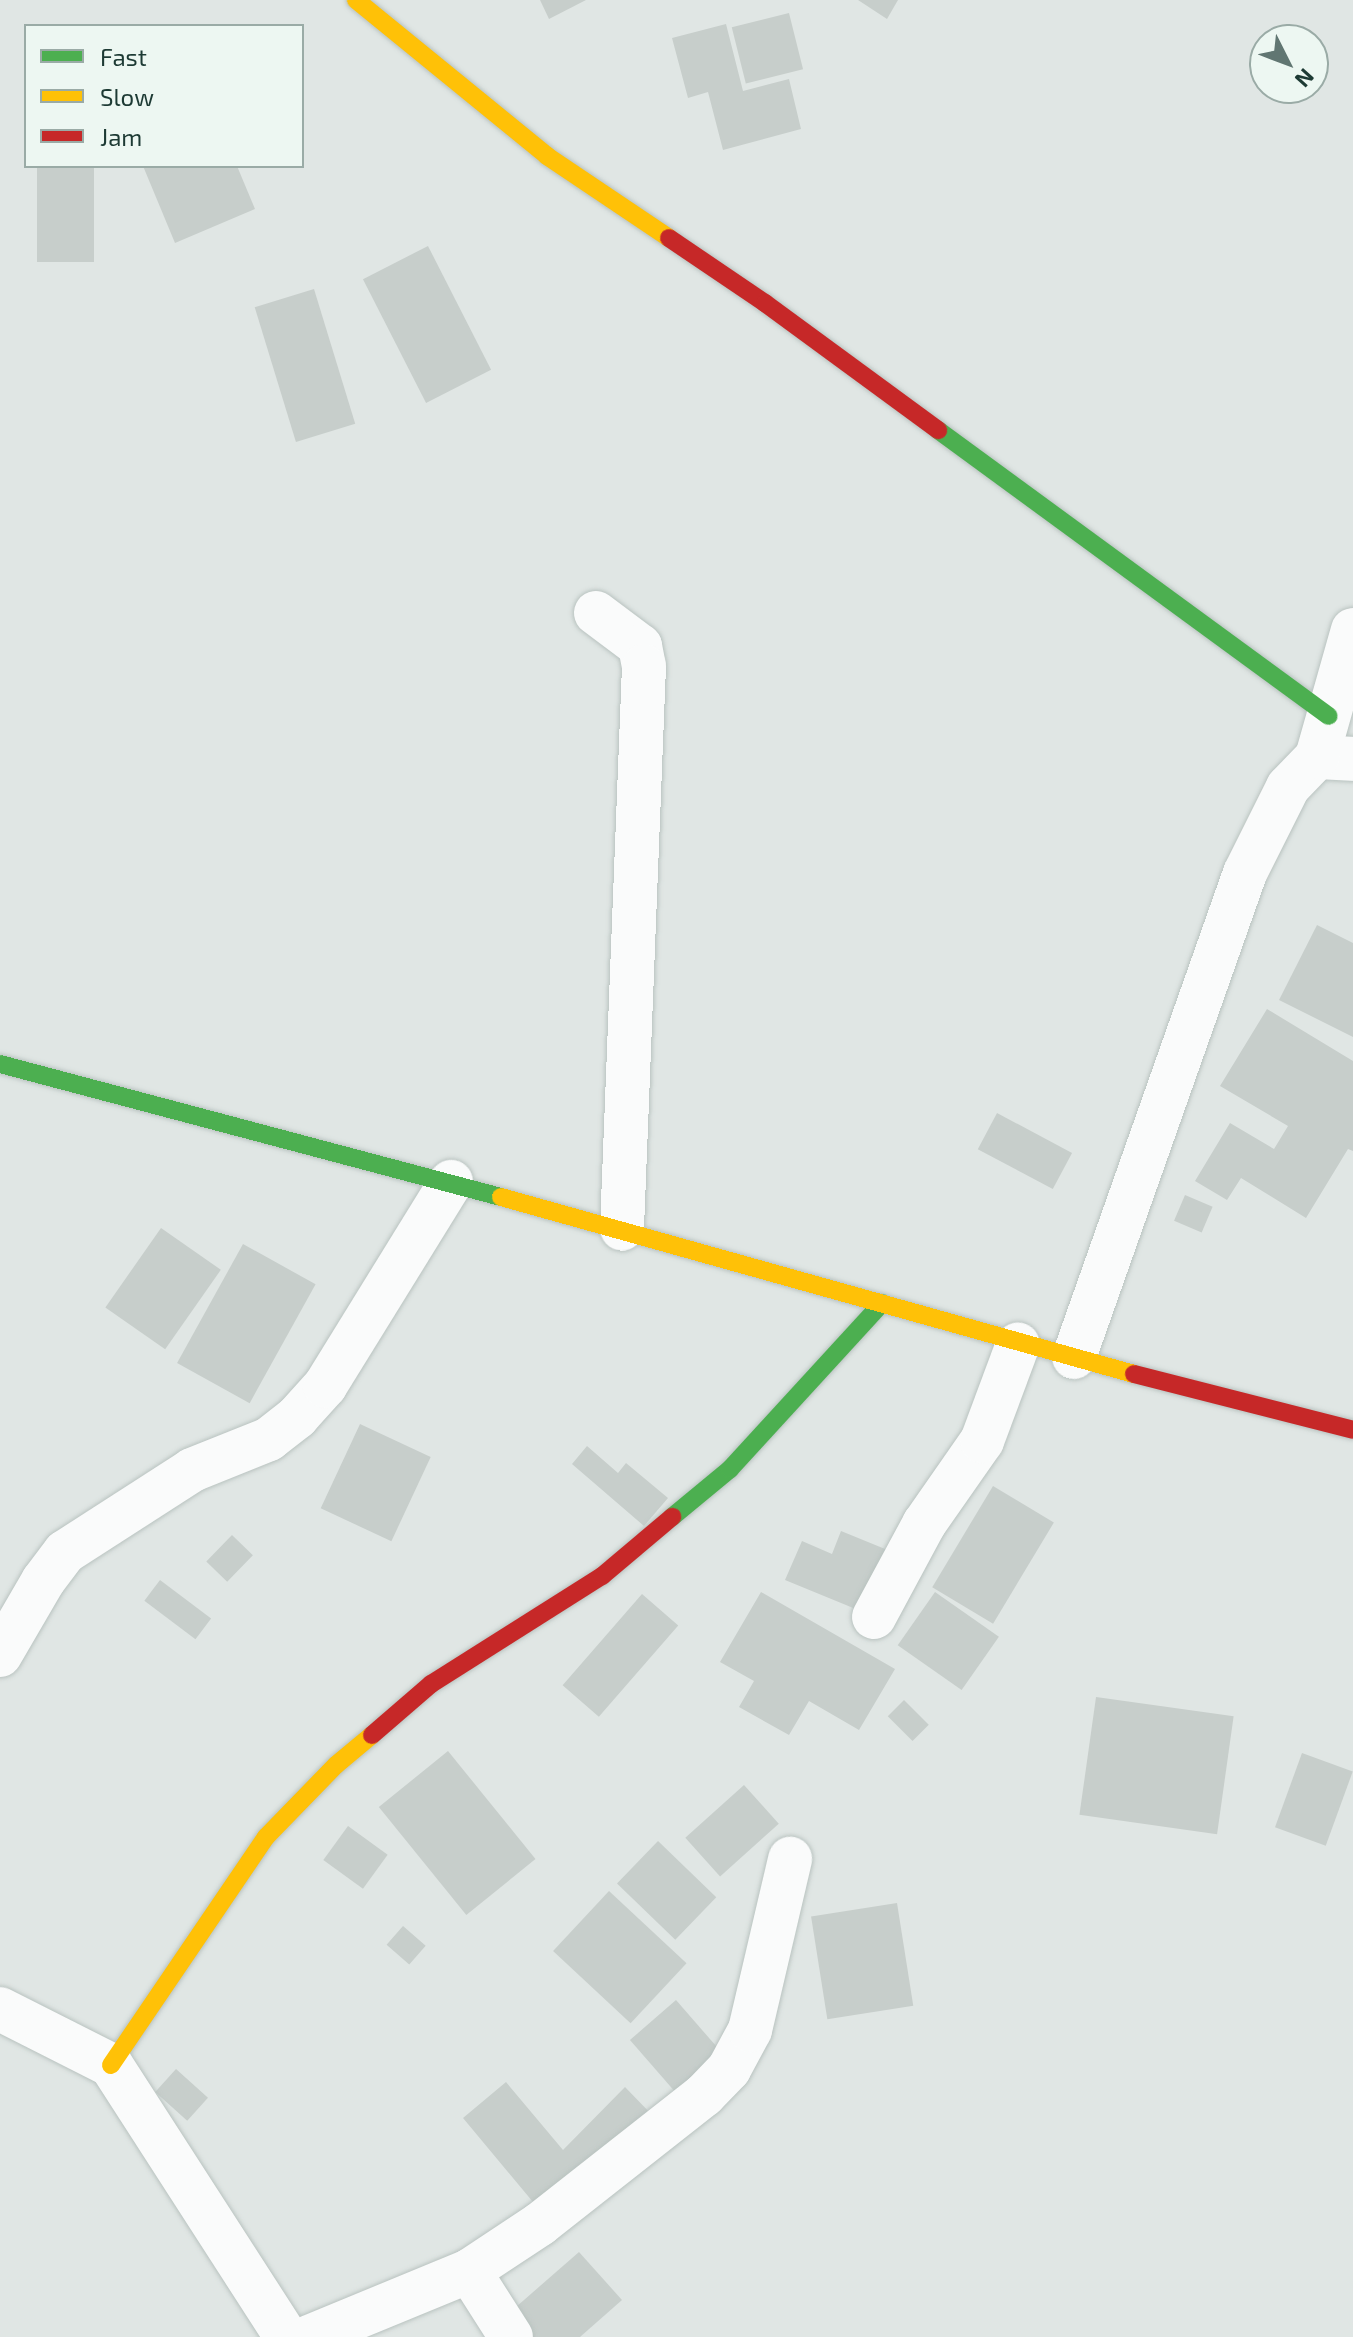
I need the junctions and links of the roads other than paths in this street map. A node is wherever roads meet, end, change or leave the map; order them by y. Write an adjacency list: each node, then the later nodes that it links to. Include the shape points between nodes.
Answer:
1 (356, 0): 4 (street, via 547,156 765,303)
2 (596, 613): 7 (street, via 640,646 644,666)
3 (1353, 630): 4 (street)
4 (1333, 744): 10 (street, via 1288,787 1245,873)
5 (0, 1064): 6 (street)
6 (451, 1182): 7 (street); 13 (street, via 325,1386 297,1417 269,1439 192,1470 65,1552)
7 (622, 1229): 8 (street)
8 (882, 1303): 9 (street); 16 (street, via 730,1469 602,1576 431,1684 336,1765 266,1837)
9 (1018, 1344): 10 (street); 12 (street, via 982,1441 924,1524)
10 (1074, 1357): 11 (street)
11 (1353, 1430)
12 (874, 1617)
13 (0, 1655)
14 (790, 1859): 17 (street, via 750,2030 729,2069 704,2095 540,2224)
15 (0, 2009): 16 (street)
16 (111, 2065): 18 (street)
17 (469, 2271): 19 (street); 20 (street)
18 (286, 2337)
19 (309, 2337)
20 (511, 2337)

